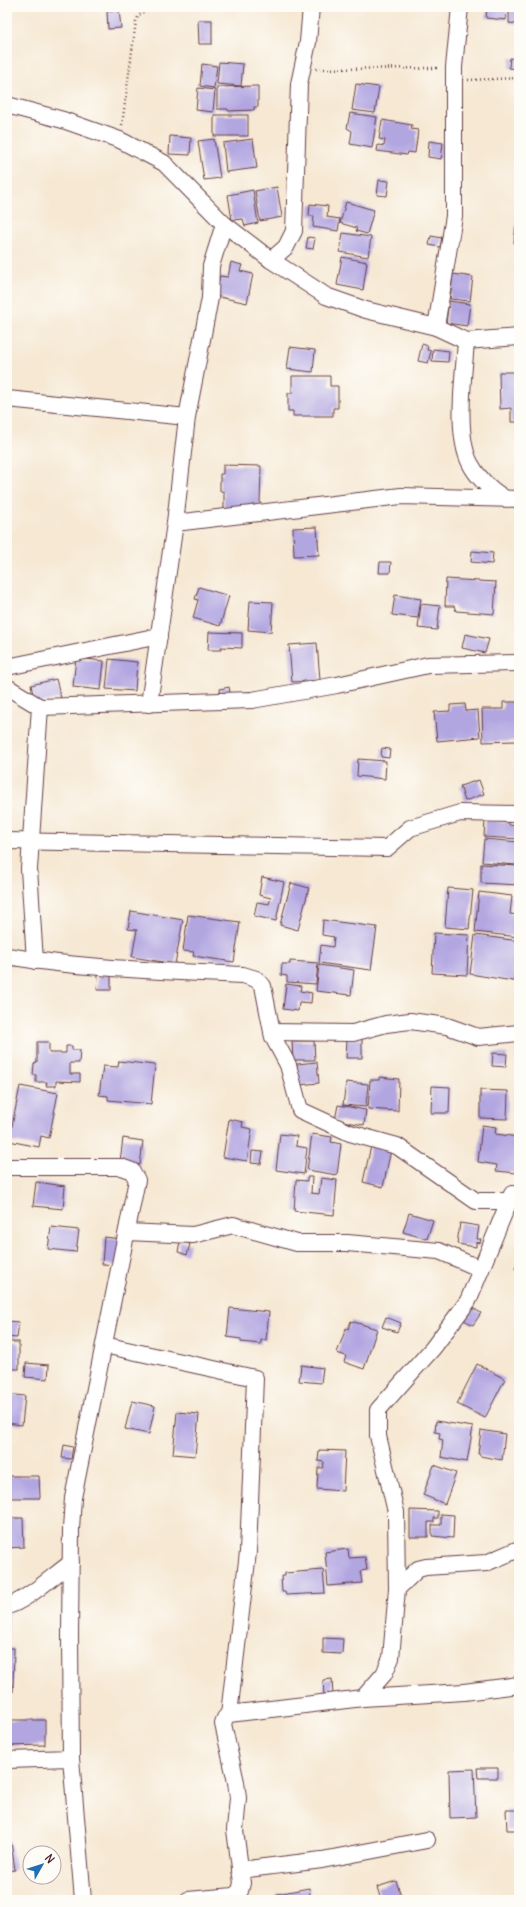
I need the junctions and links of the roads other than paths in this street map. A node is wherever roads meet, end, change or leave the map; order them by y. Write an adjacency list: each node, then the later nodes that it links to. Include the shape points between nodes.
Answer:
1 (311, 7): 5 (street, via 308,42 299,84 294,232 286,247)
2 (460, 7): 6 (street, via 454,74 454,216)
3 (7, 105): 4 (street, via 63,120 120,140 164,163)
4 (224, 224): 5 (street); 10 (street, via 211,266 210,298)
5 (271, 260): 6 (street, via 326,296 366,310)
6 (436, 327): 8 (street)
7 (519, 337): 8 (street)
8 (466, 341): 11 (street, via 462,433 470,463 484,484)
9 (7, 399): 10 (street)
10 (187, 417): 12 (street)
11 (511, 499): 12 (street, via 401,496)
12 (175, 523): 13 (street)
13 (159, 636): 15 (street); 17 (street)
14 (519, 663): 17 (street, via 428,665 252,700)
15 (7, 667)
16 (7, 688): 18 (street)
17 (149, 704): 18 (street)
18 (40, 707): 21 (street)
19 (519, 814): 21 (street, via 460,813 410,828 387,848)
20 (7, 841): 21 (street)
21 (30, 843): 23 (street, via 29,869)
22 (7, 956): 23 (street)
23 (35, 961): 24 (street, via 136,970 243,975 256,979 263,986)
24 (272, 1032): 25 (street, via 353,1034 386,1024 410,1021 447,1026 478,1036); 28 (street, via 288,1065 300,1110 350,1133 397,1146 476,1201 510,1198)
25 (519, 1033)
26 (7, 1167): 27 (street, via 121,1167 132,1171 137,1180)
27 (127, 1232): 28 (street, via 193,1235 233,1226 297,1243 347,1243 439,1251); 29 (street)
28 (481, 1269): 32 (street, via 468,1301 433,1348 378,1410 378,1436 396,1512)
29 (104, 1345): 31 (street, via 73,1498); 36 (street, via 255,1378 248,1552)
30 (519, 1549): 32 (street, via 486,1563 418,1569)
31 (71, 1563): 33 (street, via 28,1596); 37 (street)
32 (398, 1588): 35 (street, via 391,1658 384,1674)
33 (7, 1606)
34 (519, 1685): 35 (street, via 464,1692)
35 (363, 1698): 36 (street)
36 (229, 1714): 40 (street, via 223,1724 238,1798 235,1830)
37 (71, 1758): 38 (street); 41 (street)
38 (7, 1760)
39 (427, 1840): 40 (street, via 322,1860)
40 (240, 1870): 42 (street, via 242,1883 240,1891 234,1896)
41 (83, 1900)
42 (188, 1900)

